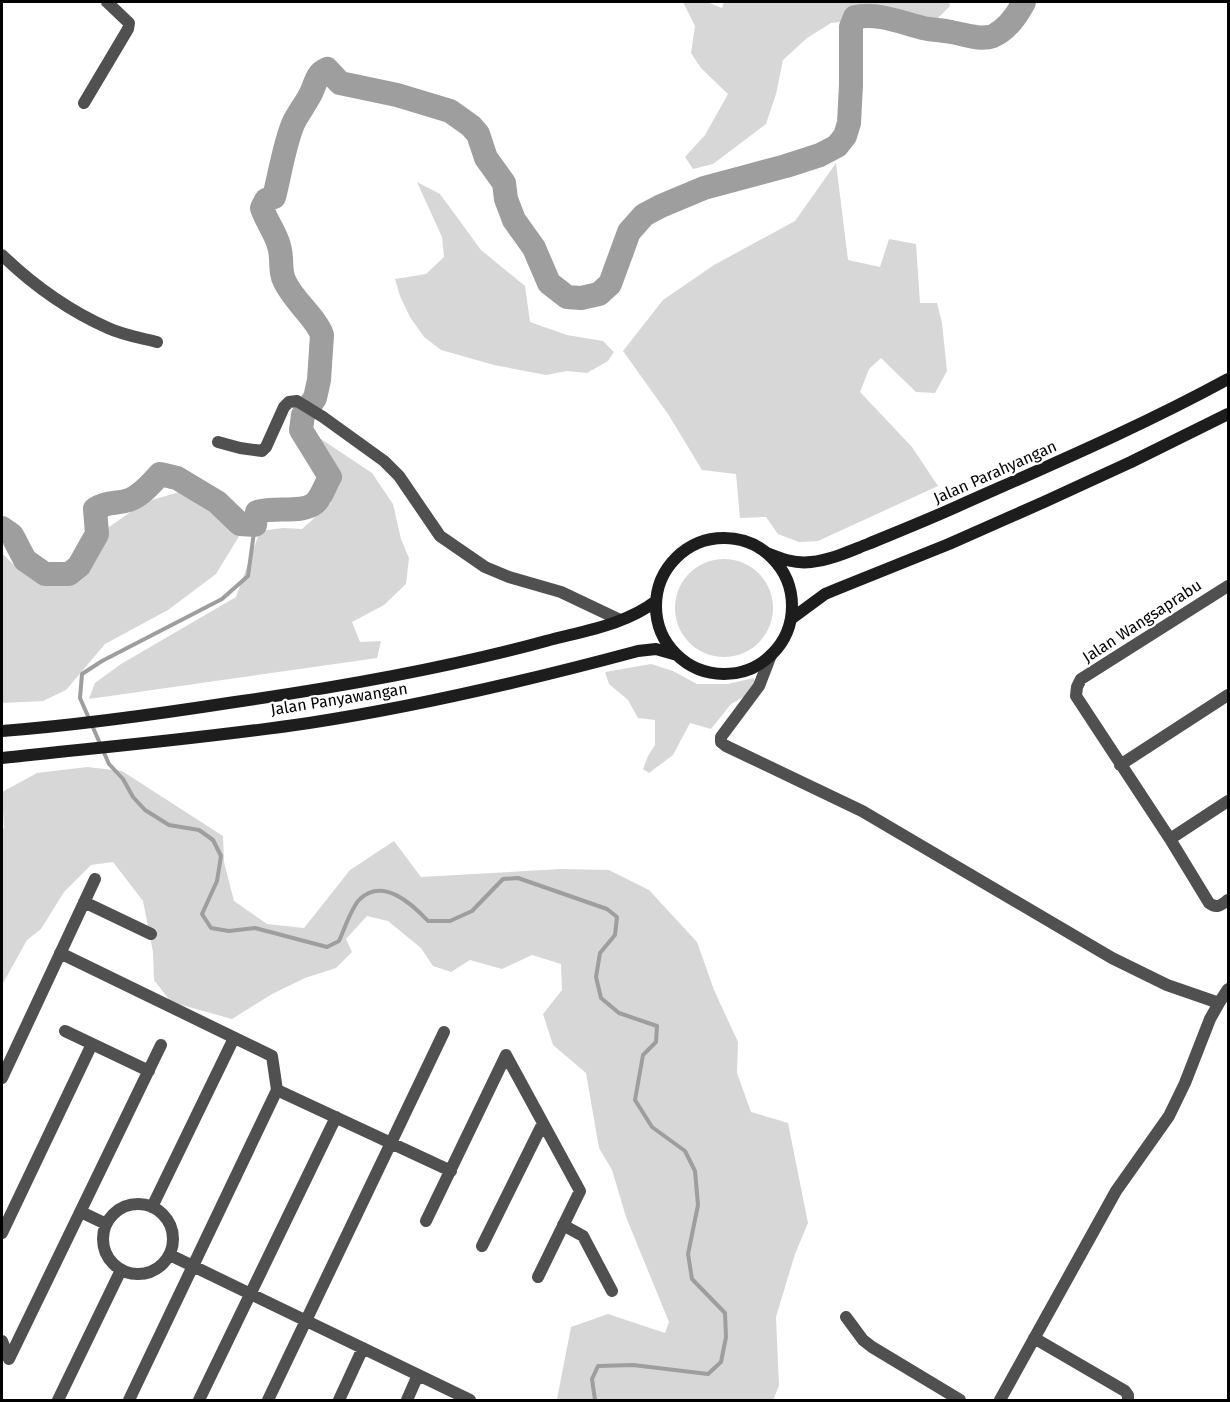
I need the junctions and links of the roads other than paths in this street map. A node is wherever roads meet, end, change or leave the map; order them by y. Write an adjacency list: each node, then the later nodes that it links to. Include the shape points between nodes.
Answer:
1 (106, 2): 2 (street, via 129,23 128,29)
2 (84, 103)
3 (2, 255): 4 (street, via 50,294 84,315 110,329)
4 (157, 342)
5 (1228, 379): 8 (main road, Jalan Parahyangan, via 1126,432 838,556 798,563)
6 (1228, 414): 11 (main road, via 1044,502 825,594)
7 (218, 442): 12 (street, via 262,451 284,407 297,402 384,461 399,476 440,536 456,548 496,573 561,592)
8 (767, 554): 10 (main road, via 749,543 728,538 707,540 687,548 671,562 660,580); 11 (main road, via 788,583)
9 (1228, 586): 18 (street, Jalan Wangsaprabu, via 1081,680 1076,696)
10 (656, 601): 12 (main road, Jalan Panyawangan); 13 (main road, via 657,621 664,639)
11 (791, 619): 14 (main road, via 784,638)
12 (620, 620): 16 (main road, Jalan Panyawangan, via 402,676 134,716)
13 (677, 655): 14 (main road, via 694,667 714,673 735,673); 17 (main road, Jalan Panyawangan, via 638,651 514,683 310,723)
14 (771, 655): 26 (street, via 759,686 721,737 726,746 862,811 1112,958 1167,985)
15 (1228, 695): 18 (street)
16 (2, 731)
17 (2, 758)
18 (1120, 765): 20 (street, Jalan Wangsaprabu)
19 (1228, 801): 20 (street)
20 (1170, 839): 22 (street, Jalan Wangsaprabu, via 1209,903 1218,907)
21 (95, 879): 23 (street)
22 (1228, 900)
23 (84, 902): 24 (street); 25 (street)
24 (151, 934)
25 (60, 952): 29 (street); 33 (street)
26 (1225, 997): 54 (street, via 1210,1019 1169,1116 1116,1191)
27 (64, 1031): 30 (street)
28 (444, 1032): 37 (street)
29 (234, 1038): 34 (street, via 272,1056); 39 (street)
30 (92, 1044): 32 (street); 44 (street)
31 (161, 1045): 32 (street)
32 (148, 1071): 40 (street)
33 (2, 1078)
34 (277, 1090): 35 (street); 47 (street)
35 (336, 1117): 37 (street); 51 (street)
36 (543, 1123): 38 (street, via 506,1055); 43 (street, via 580,1191); 45 (street)
37 (391, 1143): 38 (street); 53 (street)
38 (451, 1171): 41 (street)
39 (152, 1207): 42 (street, via 134,1204 117,1210); 46 (street, via 167,1219 174,1236)
40 (81, 1212): 42 (street); 55 (street, via 9,1359)
41 (426, 1221)
42 (106, 1224): 48 (street, via 103,1242 108,1258)
43 (563, 1225): 49 (street); 50 (street, via 583,1236)
44 (2, 1233)
45 (482, 1246)
46 (170, 1255): 47 (street); 48 (street, via 157,1269 140,1274)
47 (193, 1266): 51 (street); 59 (street)
48 (122, 1270): 58 (street)
49 (538, 1277)
50 (612, 1290)
51 (251, 1294): 53 (street); 60 (street)
52 (846, 1317): 65 (street, via 872,1347)
53 (306, 1321): 56 (street); 61 (street)
54 (1034, 1338): 66 (street); 67 (street, via 1125,1391)
55 (2, 1341)
56 (363, 1348): 57 (street); 62 (street)
57 (418, 1375): 63 (street); 64 (street)
58 (58, 1401)
59 (129, 1401)
60 (199, 1401)
61 (268, 1401)
62 (339, 1401)
63 (407, 1401)
64 (470, 1401)
65 (960, 1401)
66 (1000, 1401)
67 (1128, 1401)

